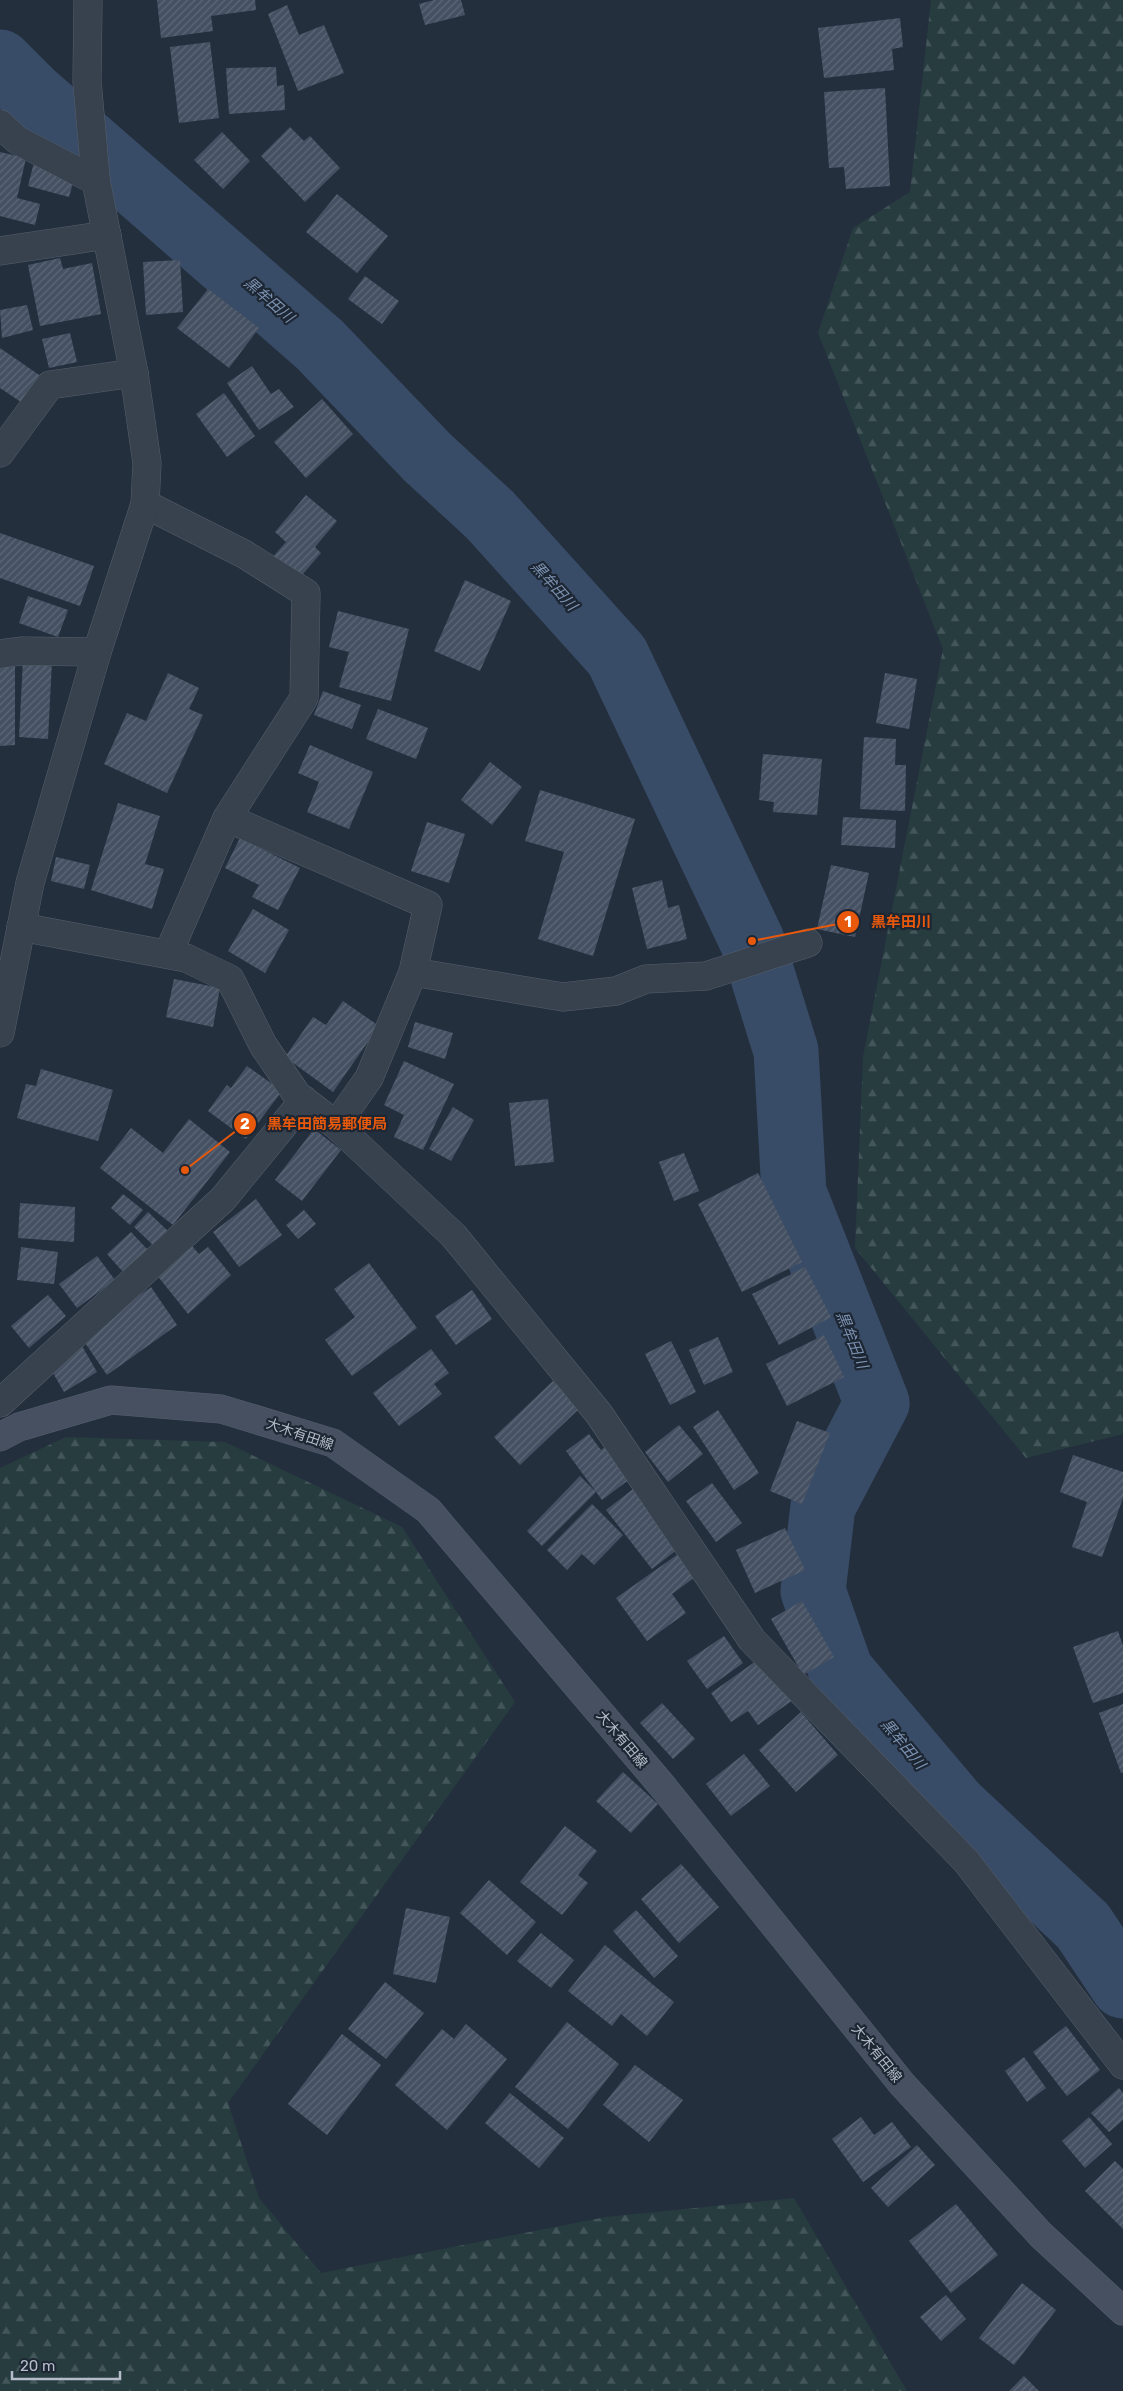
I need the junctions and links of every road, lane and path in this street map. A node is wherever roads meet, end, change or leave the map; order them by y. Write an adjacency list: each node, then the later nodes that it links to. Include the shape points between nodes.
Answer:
1 (88, 0): 3 (street, via 87,81)
2 (0, 124): 3 (street, via 17,140)
3 (96, 180): 4 (street)
4 (107, 235): 5 (street); 6 (street)
5 (0, 251)
6 (134, 373): 7 (street, via 50,385); 8 (street, via 147,463)
7 (0, 453)
8 (145, 504): 9 (street); 11 (street, via 244,554 306,593 304,698)
9 (97, 652): 10 (street, via 21,651); 12 (street, via 30,883)
10 (0, 654)
11 (227, 818): 15 (street); 16 (street, via 428,905)
12 (21, 927): 14 (street); 15 (street)
13 (797, 948): 16 (street, via 706,976 646,979 616,991 563,997)
14 (8, 954): 17 (street)
15 (168, 954): 18 (street, via 186,958 230,979 263,1046 297,1095)
16 (413, 972): 19 (street, via 369,1078)
17 (0, 1033)
18 (304, 1100): 19 (street); 20 (street, via 223,1199)
19 (336, 1125): 22 (street, via 454,1236 599,1414 752,1640 966,1861)
20 (0, 1403)
21 (0, 1437): 23 (main road, 大木有田線, via 20,1427 112,1400 221,1408 333,1443 428,1510 664,1788 902,2084 1042,2235)
22 (1123, 2065)
23 (1123, 2311)

